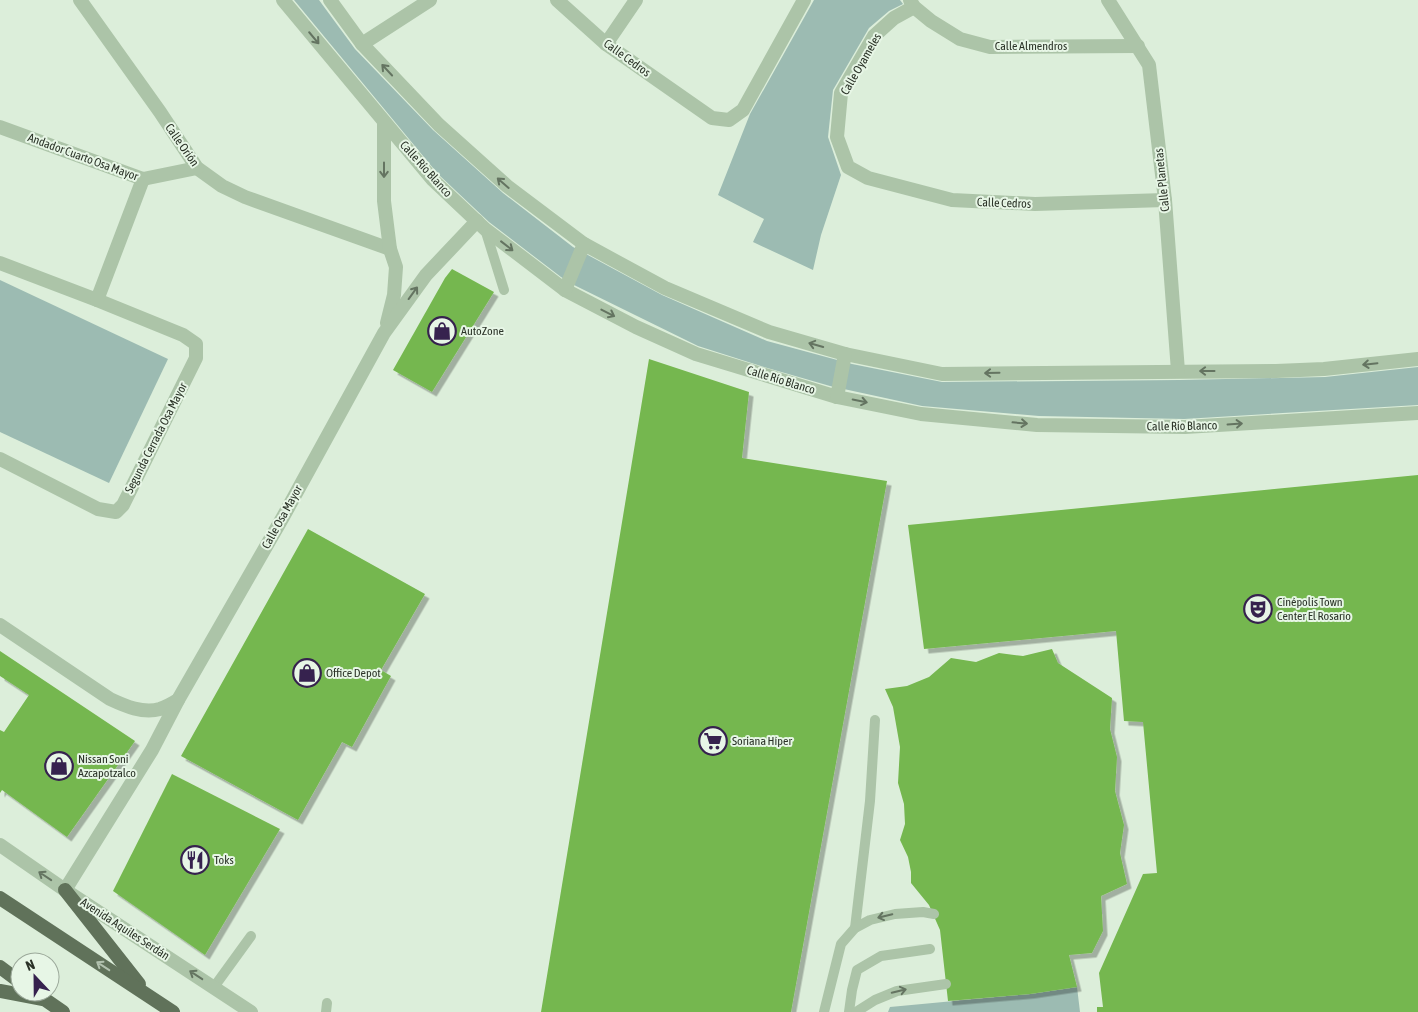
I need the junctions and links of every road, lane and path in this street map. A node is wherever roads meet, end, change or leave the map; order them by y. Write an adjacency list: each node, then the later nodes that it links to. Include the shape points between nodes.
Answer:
1 (80, 0): 16 (street, Calle Orión)
2 (283, 0): 13 (street, Calle Río Blanco, one-way to 13)
3 (330, 0): 10 (street)
4 (430, 0): 10 (street)
5 (557, 0): 11 (street, Calle Cedros)
6 (636, 0): 11 (street)
7 (804, 0): 11 (street, Calle Cedros, via 742,110 729,120 712,118)
8 (1108, 0): 12 (street, Calle Planetas)
9 (912, 3): 12 (street, Calle Almendros, via 931,22 960,39 990,47); 15 (street, Calle Oyameles, via 874,36 841,94 837,137)
10 (362, 44): 20 (street, one-way to 10, via 507,186 439,126)
11 (606, 44)
12 (1138, 46): 18 (street, Calle Planetas, via 1149,65)
13 (384, 122): 19 (street, Calle Río Blanco, via 432,180); 21 (street, Calle Osa Mayor, one-way to 21, via 384,201)
14 (0, 126): 17 (street, Andador Cuarto Osa Mayor)
15 (848, 167): 18 (street, Calle Cedros, via 868,178 952,200 1035,204)
16 (197, 168): 17 (street, Andador Cuarto Osa Mayor); 21 (street, Calle Orión, via 245,197)
17 (143, 179): 25 (street)
18 (1165, 200): 29 (street, Calle Planetas)
19 (481, 225): 23 (lane); 24 (street, Calle Río Blanco, one-way to 24); 26 (street, Calle Osa Mayor, one-way to 19, via 426,274)
20 (584, 244): 24 (street); 27 (street, one-way to 20, via 769,332 665,288)
21 (390, 249): 26 (street, Calle Osa Mayor, via 396,267 394,295)
22 (0, 263): 25 (street, Segunda Cerrada Osa Mayor)
23 (504, 290)
24 (565, 290): 30 (street, Calle Río Blanco, one-way to 30, via 696,354)
25 (97, 300): 32 (street, Segunda Cerrada Osa Mayor, via 183,335 196,344 196,358 123,504 116,512 98,509)
26 (384, 333): 34 (street, Calle Osa Mayor)
27 (845, 354): 29 (street, one-way to 27, via 942,374); 30 (street)
28 (1418, 359): 29 (street, one-way to 29, via 1324,369)
29 (1178, 371)
30 (837, 397): 31 (street, Calle Río Blanco, one-way to 31, via 921,414 1037,425 1185,427)
31 (1418, 413)
32 (0, 459)
33 (0, 624): 34 (street, via 110,699 127,707 146,711 160,709)
34 (178, 700): 37 (street, Calle Osa Mayor, via 152,750)
35 (876, 720): 40 (lane)
36 (0, 845): 37 (street, Avenida Aquiles Serdán, one-way to 36)
37 (65, 890): 44 (street, Avenida Aquiles Serdán, one-way to 37); 45 (main road)
38 (0, 898): 45 (main road, one-way to 38)
39 (934, 914): 40 (lane, one-way to 40, via 895,914 870,920)
40 (855, 928): 50 (lane, via 841,944)
41 (251, 936): 44 (lane)
42 (930, 950): 51 (lane, via 880,956 857,970)
43 (946, 984): 52 (lane, one-way to 43, via 897,991)
44 (214, 987): 49 (street, Avenida Aquiles Serdán)
45 (147, 995): 48 (main road)
46 (48, 1002): 47 (main road)
47 (63, 1012)
48 (173, 1012)
49 (251, 1012)
50 (824, 1012)
51 (849, 1012)
52 (856, 1012)

